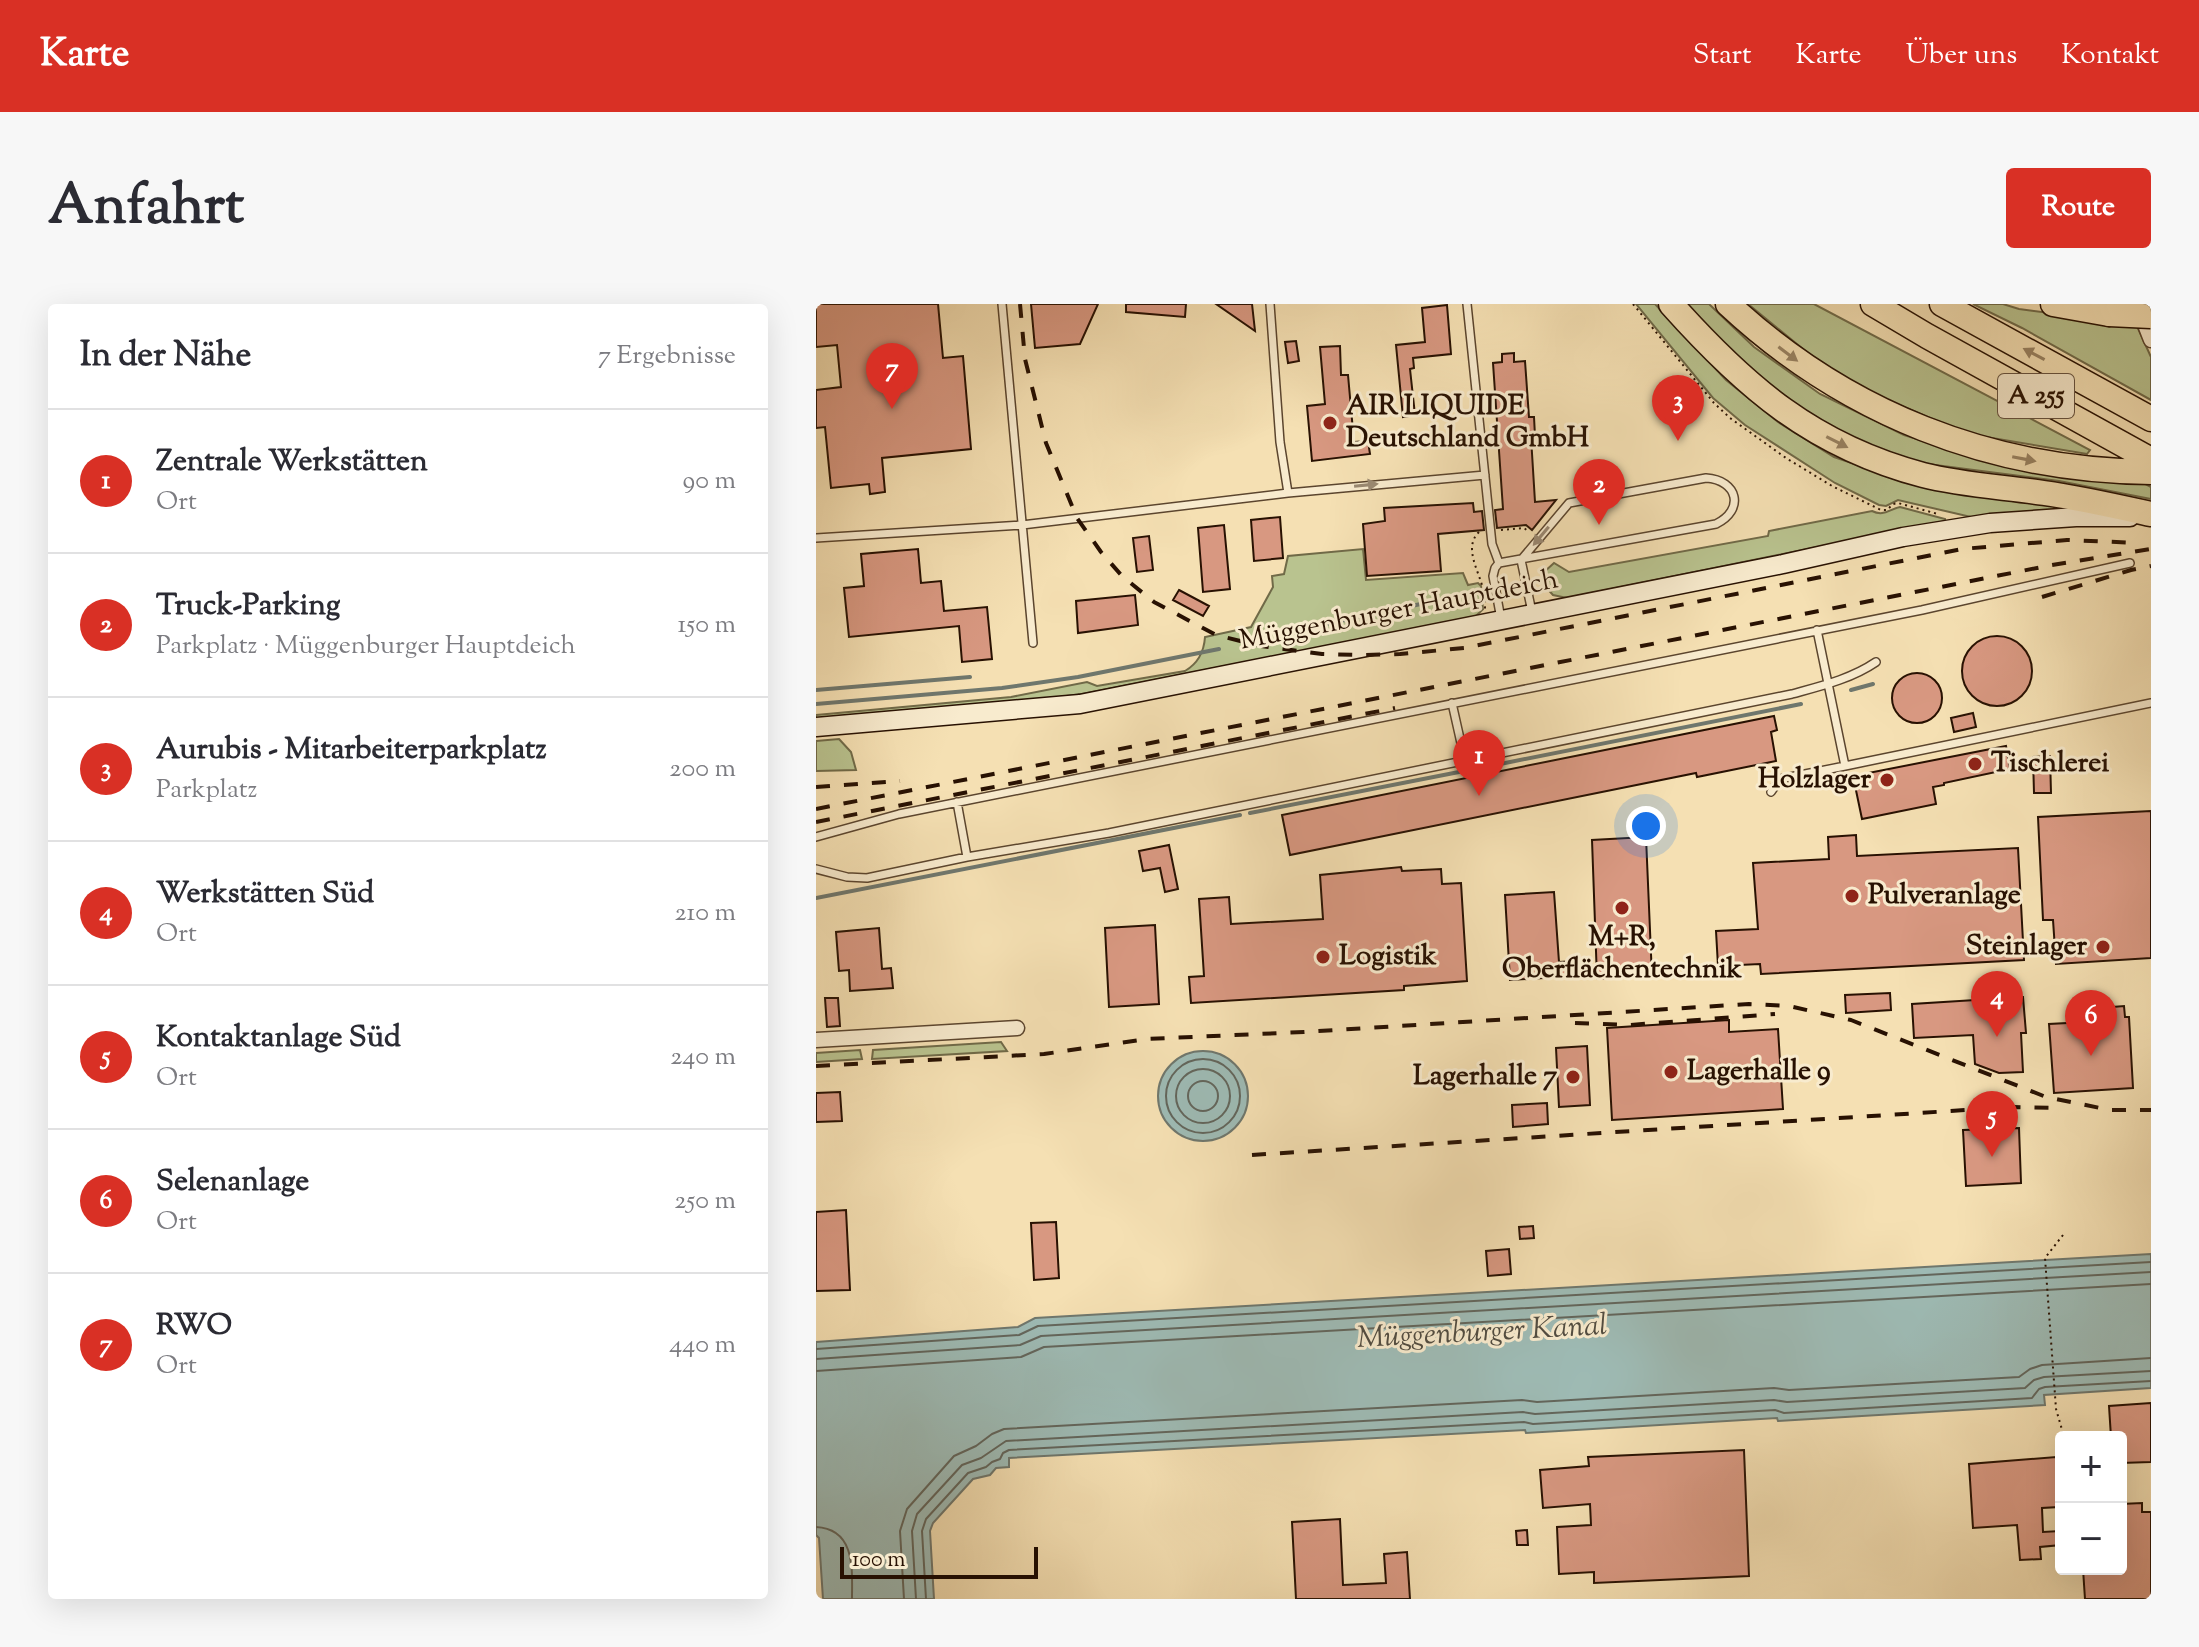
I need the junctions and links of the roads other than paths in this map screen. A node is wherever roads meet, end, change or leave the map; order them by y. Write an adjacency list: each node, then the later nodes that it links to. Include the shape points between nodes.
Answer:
1 (1002, 304): 19 (lane)
2 (1270, 304): 17 (lane)
3 (1467, 304): 16 (lane)
4 (1671, 304): 18 (highway, one-way to 18, via 1760,394 1850,449 1924,475)
5 (1728, 304): 15 (highway, one-way to 15, via 1808,369 1869,405 1945,437 2025,460 2081,468)
6 (1852, 304): 12 (highway)
7 (1873, 304): 12 (highway, A 255)
8 (1942, 304): 14 (highway, A 255, one-way to 8)
9 (2053, 304): 11 (highway, bridge)
10 (2137, 304): 13 (street)
11 (2151, 316)
12 (1927, 336): 15 (highway, A 255)
13 (2151, 340)
14 (2151, 419)
15 (2149, 463)
16 (1485, 475): 17 (lane, one-way to 16); 22 (lane)
17 (1288, 493): 19 (lane)
18 (2151, 515): 24 (street, Müggenburger Hauptdeich, via 1990,523)
19 (1022, 525): 20 (lane); 27 (lane)
20 (816, 538)
21 (1521, 560): 21 (lane, one-way to 21, via 1716,524 1732,512 1733,493 1718,479 1706,478 1569,503); 22 (lane); 24 (lane)
22 (1499, 563): 25 (lane, via 1493,576)
23 (2130, 563): 26 (lane)
24 (1532, 613): 25 (street, Müggenburger Hauptdeich)
25 (1494, 621): 32 (street, Müggenburger Hauptdeich, via 1080,704)
26 (1817, 630): 29 (lane); 30 (lane)
27 (1033, 643)
28 (1876, 662): 29 (lane)
29 (1828, 684): 33 (lane); 34 (lane)
30 (1452, 703): 33 (lane); 36 (lane)
31 (2151, 703): 34 (lane)
32 (816, 727)
33 (1465, 761): 38 (lane)
34 (1845, 766): 35 (lane, via 1780,779)
35 (1771, 792)
36 (957, 802): 37 (lane); 38 (lane)
37 (816, 837)
38 (967, 857): 39 (lane, via 867,878)
39 (816, 869)
40 (1017, 1028): 41 (street)
41 (816, 1040)

